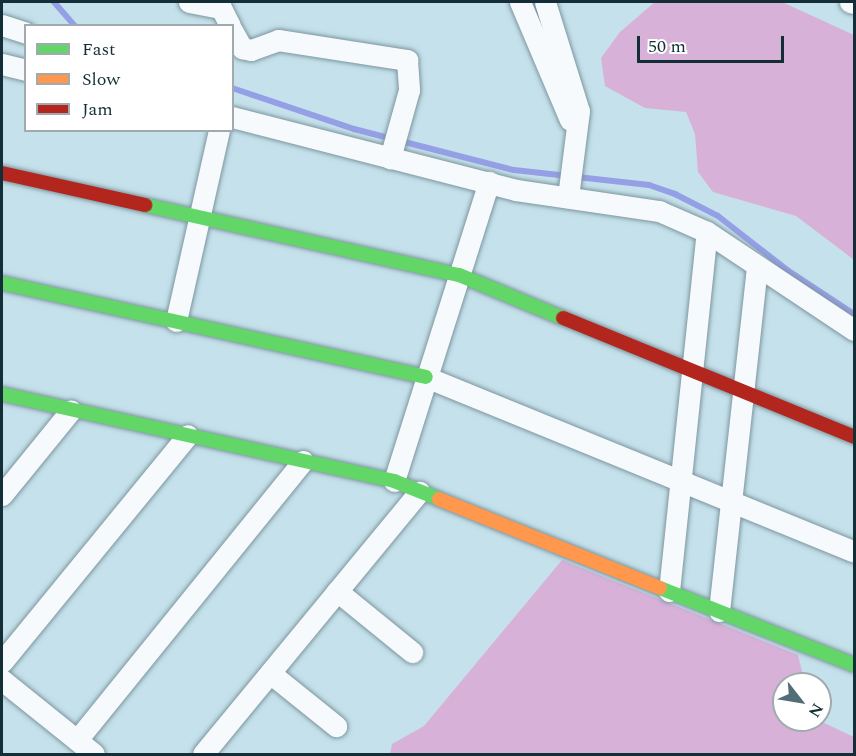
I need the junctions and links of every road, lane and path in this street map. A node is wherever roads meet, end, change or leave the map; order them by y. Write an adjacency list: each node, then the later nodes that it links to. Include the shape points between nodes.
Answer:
1 (189, 2): 6 (street, via 221,8)
2 (520, 2): 13 (street)
3 (545, 2): 13 (street, via 579,111)
4 (850, 2): 5 (street)
5 (855, 3)
6 (229, 24)
7 (2, 25): 8 (street)
8 (24, 32)
9 (234, 34): 15 (street, via 242,48 251,50 278,40 407,60 409,90)
10 (2, 64): 11 (street)
11 (24, 70)
12 (234, 117): 15 (street)
13 (575, 131): 18 (street)
14 (219, 132): 19 (street)
15 (391, 154): 17 (street)
16 (2, 173): 19 (street)
17 (489, 182): 18 (street); 22 (street)
18 (568, 192): 20 (street, via 659,211)
19 (198, 217): 22 (street); 24 (street)
20 (707, 232): 21 (street); 26 (street)
21 (757, 267): 25 (street); 28 (street)
22 (459, 274): 26 (street); 27 (street)
23 (2, 283): 24 (street)
24 (176, 321): 27 (street)
25 (855, 330)
26 (693, 373): 28 (street); 34 (street)
27 (426, 377): 34 (street); 35 (street)
28 (741, 390): 32 (street); 38 (street)
29 (2, 394): 30 (street)
30 (71, 410): 31 (street); 37 (street)
31 (188, 435): 33 (street); 44 (street)
32 (855, 437)
33 (303, 461): 35 (street); 49 (street)
34 (679, 481): 38 (street); 41 (street)
35 (394, 482): 36 (street)
36 (419, 492): 40 (street); 41 (street)
37 (2, 495)
38 (730, 502): 39 (street); 42 (street)
39 (855, 552)
40 (337, 591): 43 (street); 46 (street)
41 (669, 591): 42 (street)
42 (719, 611): 45 (street)
43 (412, 652)
44 (2, 662)
45 (855, 665)
46 (270, 673): 48 (street); 51 (street)
47 (2, 680): 49 (street)
48 (336, 726)
49 (76, 740): 50 (street)
50 (94, 754)
51 (203, 754)

